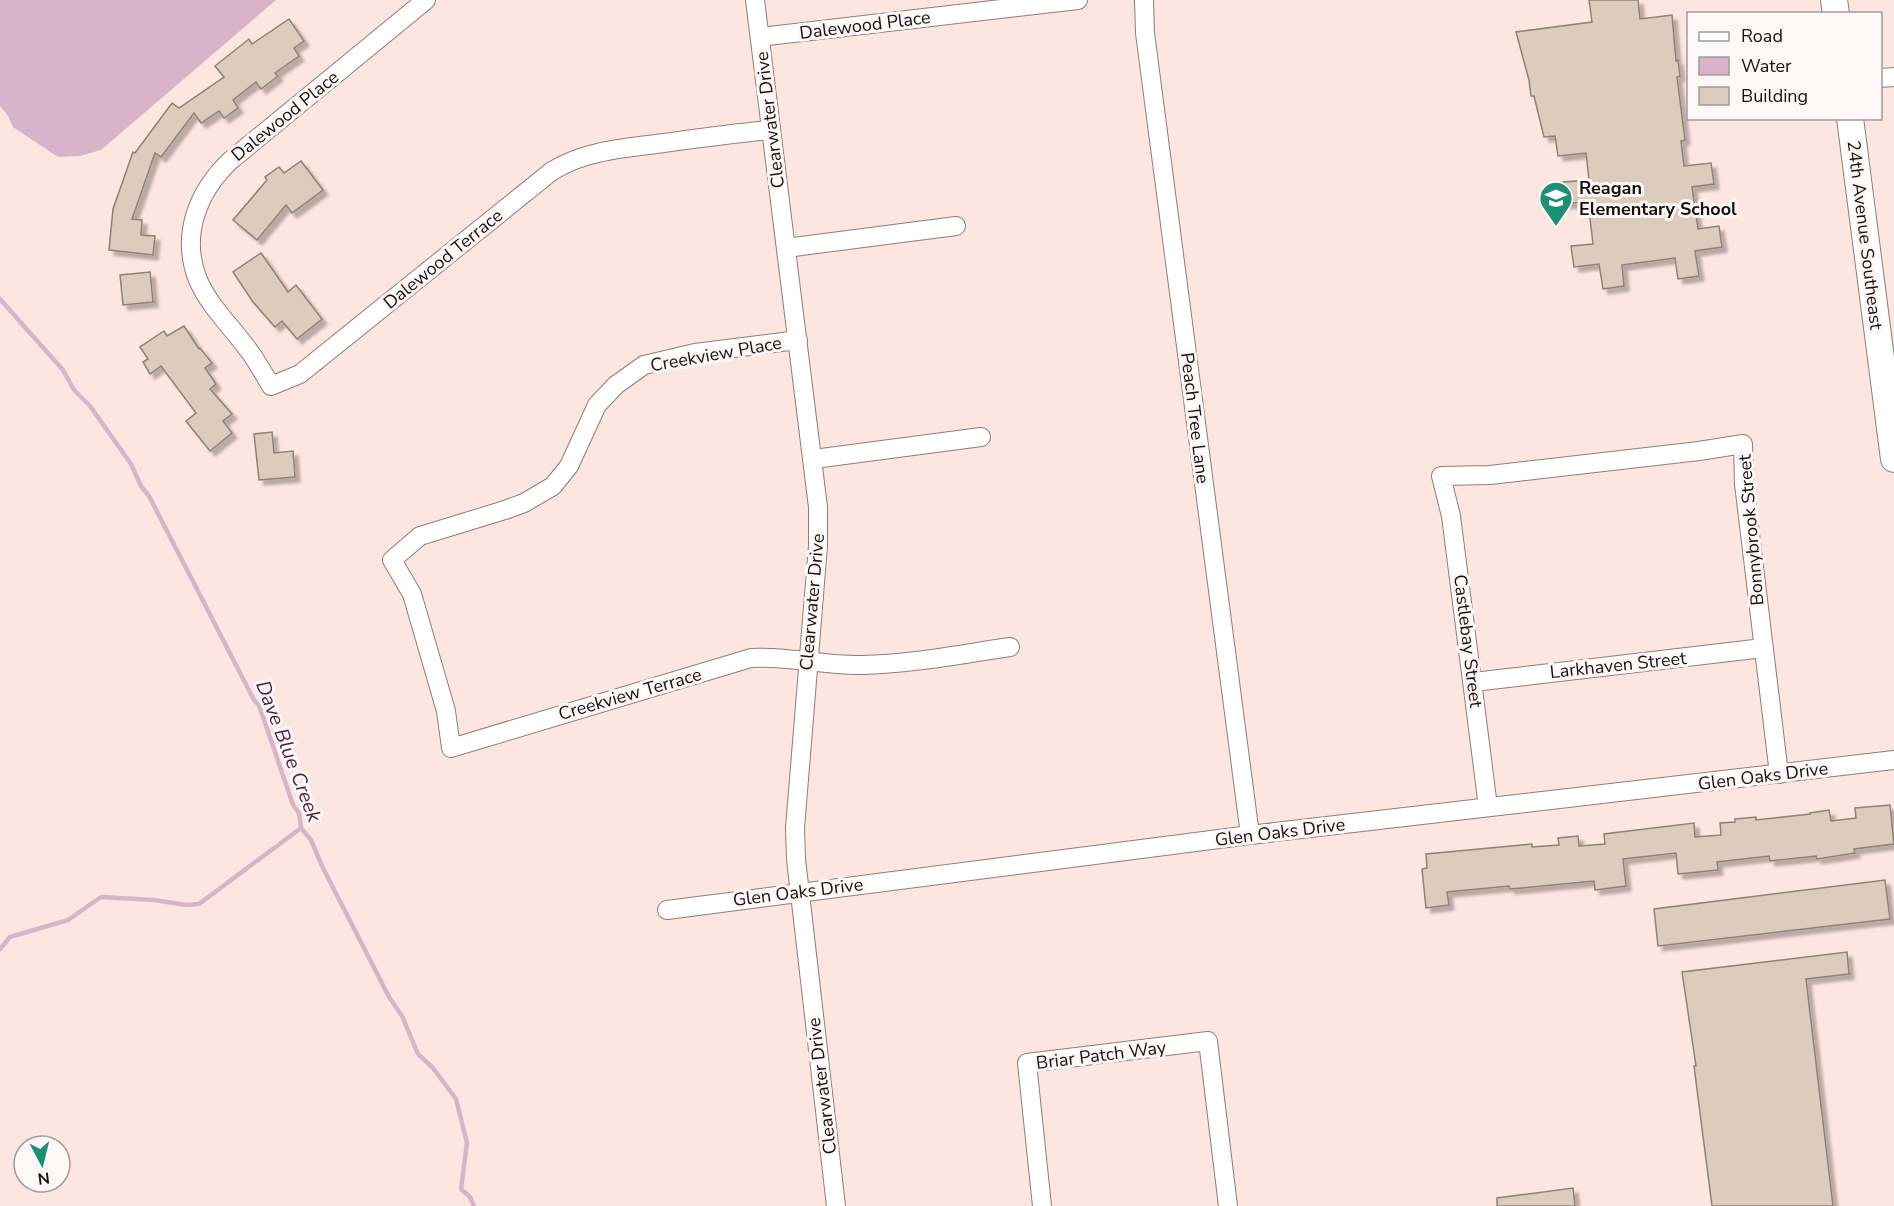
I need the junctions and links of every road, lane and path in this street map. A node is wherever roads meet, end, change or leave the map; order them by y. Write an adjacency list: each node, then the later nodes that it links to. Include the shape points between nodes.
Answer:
1 (426, 0): 10 (street, Dalewood Place, via 222,168 207,187 194,216)
2 (755, 0): 5 (street, Clearwater Drive)
3 (1078, 0): 5 (street, Dalewood Place)
4 (1144, 0): 24 (street, Peach Tree Lane, via 1145,33)
5 (760, 37): 7 (street, Clearwater Drive)
6 (1850, 120): 14 (street, 24th Avenue Southeast)
7 (771, 130): 9 (street, Clearwater Drive); 10 (street, Dalewood Terrace, via 615,149 569,161 300,374 271,386 210,300)
8 (956, 226): 9 (street)
9 (786, 248): 11 (street, Clearwater Drive)
10 (192, 260)
11 (798, 340): 13 (street, Clearwater Drive); 16 (street, Creekview Place, via 694,353 644,365 597,405 569,466 553,486 505,510 420,536)
12 (981, 437): 13 (street)
13 (814, 459): 19 (street, Clearwater Drive, via 819,524)
14 (1894, 459)
15 (1441, 476): 18 (street, Bonnybrook Street, via 1490,475 1743,444); 20 (street, Castlebay Street, via 1451,516)
16 (392, 560): 19 (street, Creekview Terrace, via 412,594 446,711 451,748 751,658)
17 (1010, 647): 19 (street, Creekview Terrace, via 879,664)
18 (1763, 648): 20 (street, Larkhaven Street); 22 (street, Bonnybrook Street)
19 (808, 661): 25 (street, Clearwater Drive, via 795,828)
20 (1474, 682): 23 (street, Castlebay Street)
21 (1894, 760): 22 (street, Glen Oaks Drive)
22 (1779, 774): 23 (street, Glen Oaks Drive)
23 (1488, 807): 24 (street, Glen Oaks Drive)
24 (1250, 835): 25 (street, Glen Oaks Drive)
25 (800, 892): 26 (street, Glen Oaks Drive); 27 (street, Clearwater Drive)
26 (667, 910)
27 (836, 1206)
28 (1042, 1206): 29 (street, Briar Patch Way, via 1027,1063 1208,1041)
29 (1228, 1206)

